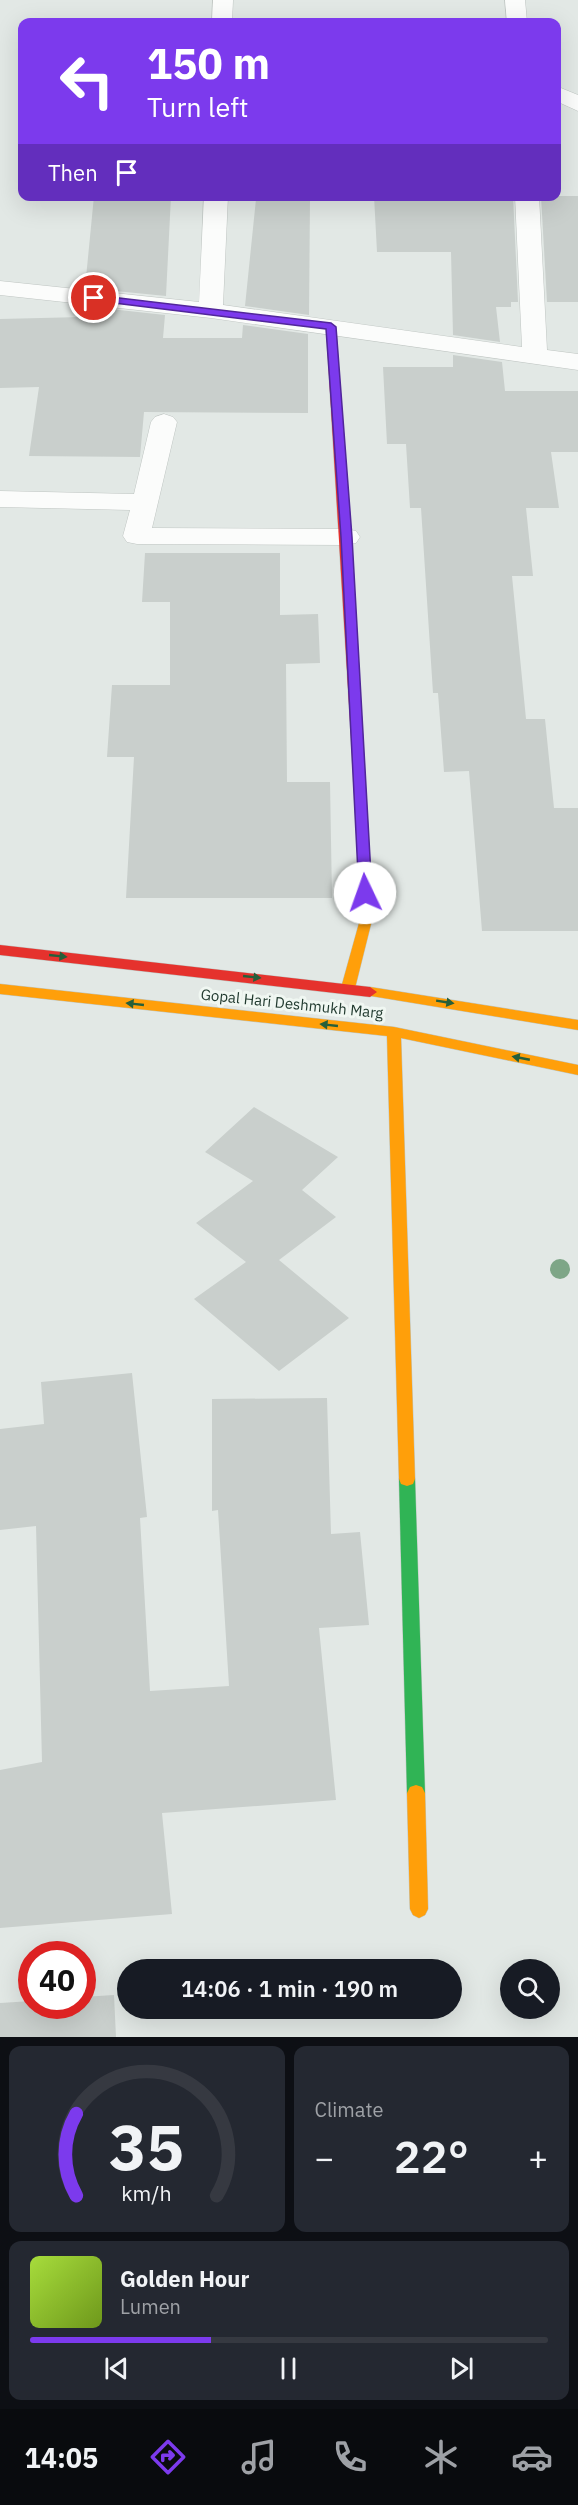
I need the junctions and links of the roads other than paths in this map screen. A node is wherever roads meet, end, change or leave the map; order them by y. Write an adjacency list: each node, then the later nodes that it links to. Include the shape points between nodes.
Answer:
1 (223, 0): 3 (street)
2 (515, 1): 4 (street)
3 (222, 18)
4 (517, 18)
5 (561, 95): 6 (street)
6 (578, 104)
7 (216, 201): 10 (street)
8 (527, 201): 12 (street)
9 (0, 288): 10 (street)
10 (212, 311): 11 (street)
11 (331, 327): 12 (street); 17 (street)
12 (535, 356): 13 (street)
13 (578, 362)
14 (164, 422): 16 (street)
15 (0, 499): 16 (street)
16 (146, 502): 17 (street, via 137,536)
17 (346, 537): 19 (street, via 367,916)
18 (0, 950): 19 (street, Gopal Hari Deshmukh Marg, one-way to 19)
19 (348, 988): 21 (street, Gopal Hari Deshmukh Marg, one-way to 21)
20 (0, 989): 22 (street, Gopal Hari Deshmukh Marg, one-way to 20)
21 (578, 1025)
22 (394, 1032): 23 (street, Gopal Hari Deshmukh Marg, one-way to 22); 24 (street)
23 (578, 1070)
24 (419, 1909)

